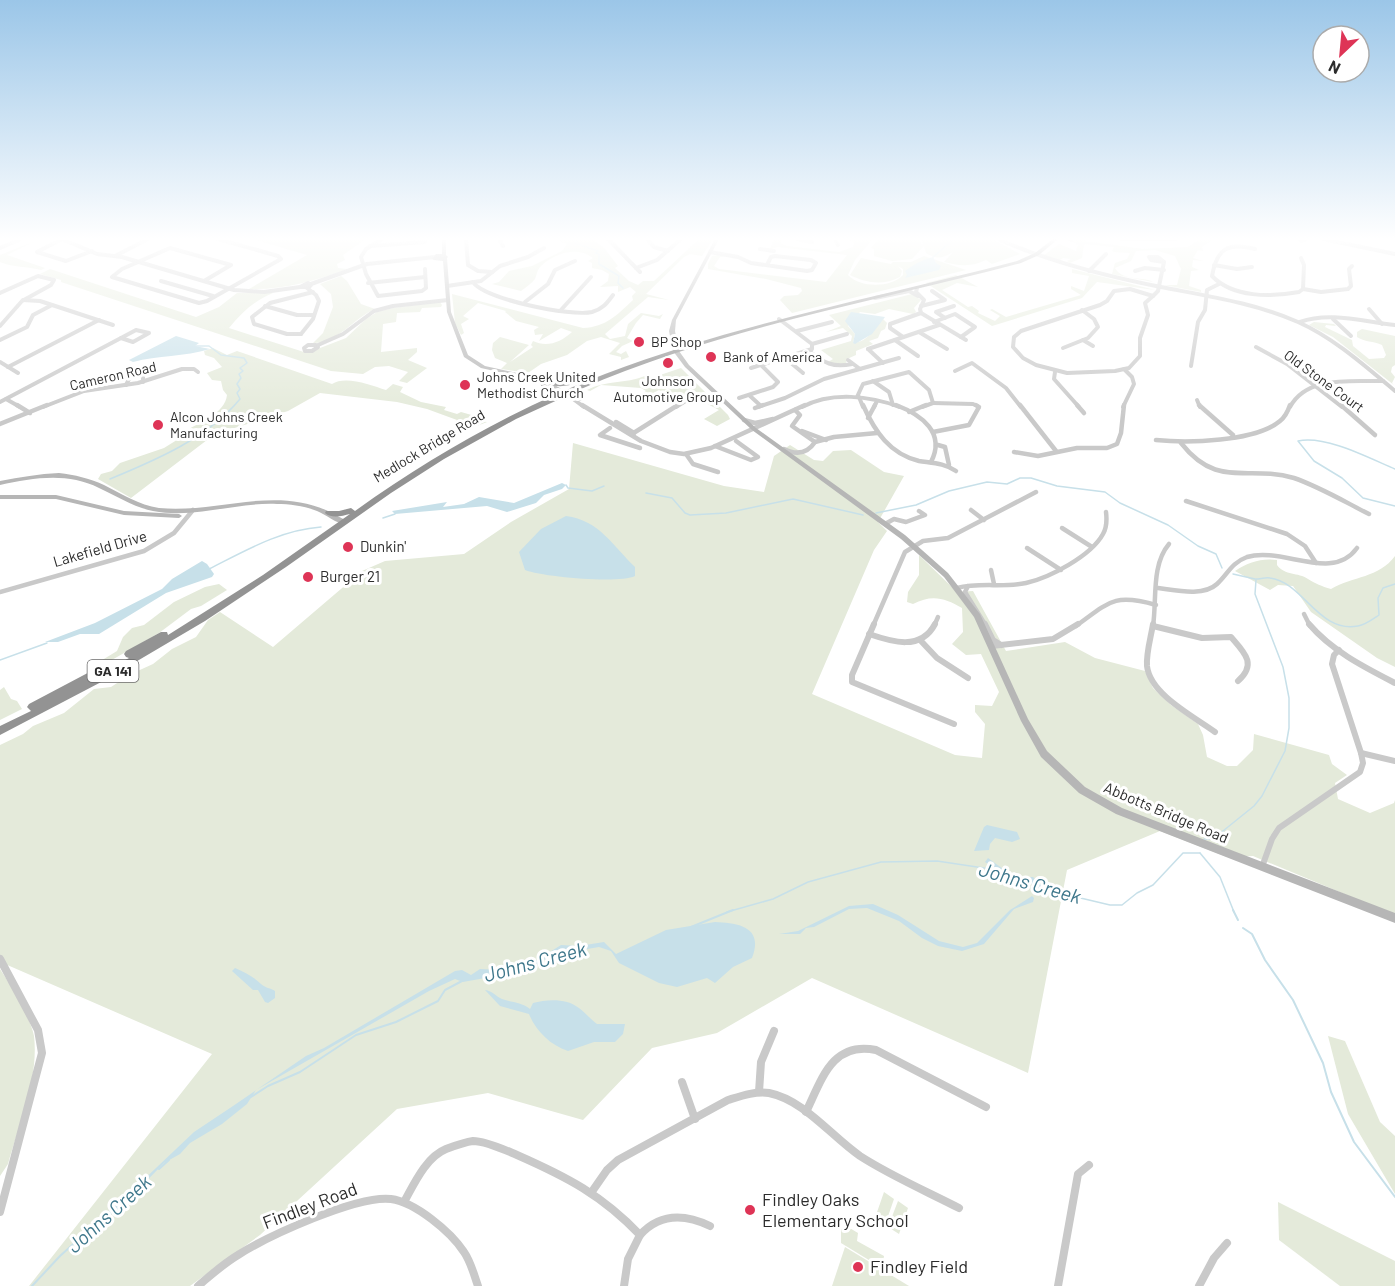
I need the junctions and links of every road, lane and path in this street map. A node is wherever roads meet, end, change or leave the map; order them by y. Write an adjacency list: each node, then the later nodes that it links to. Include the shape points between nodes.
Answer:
1 (181, 299): 2 (street, via 194,303)
2 (211, 299)
3 (284, 299): 22 (street)
4 (318, 299): 29 (street)
5 (514, 299): 20 (street)
6 (529, 299): 20 (street)
7 (572, 299): 27 (street)
8 (611, 299): 27 (street, via 597,311)
9 (685, 299): 58 (street, via 674,320)
10 (866, 299): 33 (highway, Medlock Bridge Road / GA 141)
11 (870, 299): 33 (highway, Medlock Bridge Road / GA 141)
12 (944, 299): 23 (street)
13 (1107, 299): 26 (street)
14 (1150, 299): 73 (street, via 1146,303 1148,315 1140,338 1140,356)
15 (1206, 299): 69 (street)
16 (1222, 299): 36 (street)
17 (23, 300): 21 (street); 41 (street)
18 (448, 300): 44 (street, via 374,311 314,351 304,349 308,345); 80 (street, via 452,323 469,358 488,369)
19 (924, 300): 23 (street)
20 (525, 302): 27 (street)
21 (52, 305): 32 (street); 50 (street, via 33,315 27,327)
22 (265, 306): 29 (street, via 297,315); 44 (street, via 252,317 254,324 287,334)
23 (921, 306): 28 (street)
24 (954, 306): 30 (street, via 936,312)
25 (1369, 309): 37 (street)
26 (1082, 310): 53 (street, via 1098,327); 77 (street, via 1014,337 1017,352)
27 (561, 311)
28 (921, 313): 35 (street); 47 (street, via 890,324)
29 (314, 315): 44 (street)
30 (945, 318): 35 (street); 49 (street, via 955,314 975,327)
31 (1333, 319): 36 (street); 37 (street); 46 (street)
32 (99, 320): 38 (street); 70 (street)
33 (781, 321): 42 (street); 58 (highway, Medlock Bridge Road / GA 141)
34 (832, 322): 42 (street)
35 (934, 322): 39 (street)
36 (1300, 323): 82 (street, via 1332,340)
37 (1382, 324): 40 (street)
38 (113, 325)
39 (939, 325): 43 (street); 49 (street)
40 (1395, 325)
41 (0, 326)
42 (797, 331): 54 (street)
43 (919, 332): 47 (street); 59 (street)
44 (302, 334)
45 (847, 334): 54 (street)
46 (1351, 336)
47 (903, 337): 51 (street)
48 (121, 338): 48 (street, via 138,329 149,333 133,342); 97 (street)
49 (961, 338): 52 (street)
50 (0, 340)
51 (895, 340): 61 (street); 66 (street, via 868,349)
52 (966, 340)
53 (1083, 340): 55 (street); 57 (street)
54 (813, 344): 60 (street)
55 (1093, 346)
56 (1256, 347): 86 (street, Old Stone Court)
57 (1063, 348)
58 (676, 349): 76 (highway, Medlock Bridge Road / GA 141); 88 (highway, Medlock Bridge Road / GA 141); 106 (street, Abbotts Bridge Road, via 687,366)
59 (947, 350)
60 (809, 351): 62 (street); 67 (street, via 828,365)
61 (918, 356)
62 (785, 358): 68 (street); 78 (street)
63 (899, 358): 66 (street)
64 (848, 360): 67 (street)
65 (0, 362): 70 (street)
66 (883, 363): 72 (street)
67 (852, 364): 72 (street)
68 (761, 365): 71 (street); 87 (street, via 778,382)
69 (1191, 366)
70 (8, 367): 79 (street)
71 (751, 368)
72 (860, 369): 94 (street)
73 (1124, 369): 77 (street); 141 (street, via 1134,384 1123,407 1117,444)
74 (955, 371): 141 (street, via 972,363 1000,382)
75 (198, 372): 83 (street, Cameron Road, via 182,369)
76 (607, 372): 84 (highway, via 571,383); 90 (highway, Medlock Bridge Road / GA 141)
77 (1055, 372): 110 (street, via 1054,379)
78 (803, 373)
79 (18, 374)
80 (542, 380): 84 (street); 93 (highway)
81 (873, 381): 95 (street, via 863,384); 102 (street, via 909,372 929,390); 103 (street, via 889,392)
82 (1383, 381): 86 (street); 89 (street)
83 (143, 382): 85 (street, Cameron Road); 85 (street, via 140,374 130,377)
84 (552, 384): 90 (street)
85 (126, 385): 109 (street, Cameron Road, via 84,391)
86 (1318, 386): 126 (street, via 1296,395 1276,424); 127 (street, Old Stone Court)
87 (773, 387): 92 (street); 94 (street)
88 (578, 388): 90 (highway, Medlock Bridge Road / GA 141); 98 (highway, via 575,395)
89 (1394, 389)
90 (566, 394): 93 (highway, Medlock Bridge Road / GA 141); 98 (street); 114 (street); 170 (highway, Medlock Bridge Road / GA 141, via 516,416 440,458)
91 (695, 395): 125 (street)
92 (749, 395): 96 (street); 104 (street)
93 (548, 396): 162 (highway, Medlock Bridge Road / GA 141, via 439,453)
94 (784, 396): 104 (street)
95 (858, 397): 100 (street); 107 (street, via 832,398); 112 (street)
96 (739, 398)
97 (6, 399): 101 (street); 109 (street)
98 (580, 400): 114 (street)
99 (1197, 400): 126 (street)
100 (877, 401): 103 (street); 112 (street)
101 (0, 402)
102 (933, 403): 108 (street); 123 (street, via 979,407 969,425)
103 (893, 405): 108 (street)
104 (761, 406): 105 (street)
105 (755, 408)
106 (734, 410): 115 (street, Abbotts Bridge Road); 120 (street, Abbotts Bridge Road)
107 (796, 410): 111 (street); 121 (street, via 799,419 792,426)
108 (909, 412): 123 (street)
109 (30, 413): 116 (street, Cameron Road)
110 (1084, 413)
111 (786, 414): 113 (street); 117 (street)
112 (868, 418): 124 (street)
113 (772, 419): 115 (street, via 755,423); 120 (street)
114 (610, 420): 119 (street)
115 (744, 420): 120 (street, Abbotts Bridge Road)
116 (0, 424)
117 (767, 424): 120 (street); 128 (street, via 763,429)
118 (610, 428): 140 (street, via 600,435)
119 (622, 428): 125 (street)
120 (751, 430): 128 (street, Abbotts Bridge Road); 138 (street)
121 (798, 430): 130 (street); 134 (street)
122 (829, 431): 129 (street)
123 (933, 432): 137 (street)
124 (876, 433): 129 (street); 147 (street, via 910,459)
125 (632, 434): 133 (street)
126 (1233, 435): 135 (street)
127 (1376, 435)
128 (765, 437): 136 (street, Abbotts Bridge Road)
129 (834, 437): 130 (street)
130 (826, 440): 134 (street)
131 (1156, 440): 135 (street)
132 (736, 441): 139 (street)
133 (647, 442): 140 (street); 146 (street, via 668,452)
134 (815, 442): 143 (street)
135 (1182, 443): 167 (street, via 1192,459 1210,469 1227,474 1291,478)
136 (774, 444): 143 (street, via 790,452); 152 (street, Abbotts Bridge Road)
137 (938, 445): 145 (street); 149 (street, via 945,447)
138 (714, 446): 142 (street); 146 (street)
139 (742, 446): 142 (street); 142 (street, via 758,457 751,460)
140 (639, 448)
141 (1056, 451): 144 (street, via 1034,456)
142 (729, 452)
143 (805, 452): 152 (street, via 802,461)
144 (1014, 452)
145 (936, 453): 147 (street); 148 (street)
146 (686, 454): 151 (street, via 693,464)
147 (931, 462): 148 (street)
148 (940, 464): 149 (street)
149 (949, 465): 150 (street)
150 (956, 471)
151 (718, 472)
152 (826, 482): 171 (street, Abbotts Bridge Road)
153 (0, 483): 156 (street, via 44,476 74,477)
154 (1036, 492): 159 (street)
155 (0, 498): 161 (street, via 56,497)
156 (129, 501): 161 (street); 164 (street, via 158,510)
157 (1186, 501): 179 (street, via 1287,534 1305,546)
158 (1003, 504): 159 (street)
159 (1008, 507): 169 (street)
160 (971, 510): 169 (street)
161 (115, 511): 164 (street, via 154,516)
162 (351, 511): 166 (highway); 170 (highway, Medlock Bridge Road / GA 141)
163 (919, 511): 168 (street, via 925,515 906,522)
164 (192, 512): 166 (street, via 278,500 303,503); 170 (street, via 288,506); 186 (street, Lakefield Drive, via 174,533 144,551)
165 (1106, 512): 176 (street, via 1106,531)
166 (329, 513): 170 (street)
167 (1369, 514)
168 (894, 519): 171 (street); 173 (street, Abbotts Bridge Road, via 891,525)
169 (984, 520): 175 (street, via 948,538)
170 (339, 522): 198 (highway, Medlock Bridge Road / GA 141, via 195,617); 200 (highway, Medlock Bridge Road / GA 141, via 260,581 152,649)
171 (883, 523): 173 (street, Abbotts Bridge Road)
172 (1062, 528): 176 (street)
173 (903, 537): 175 (street, Abbotts Bridge Road)
174 (1169, 544): 185 (street, via 1157,571)
175 (917, 545): 184 (street, Abbotts Bridge Road); 191 (street, via 901,558)
176 (1092, 547): 181 (street)
177 (1027, 548): 181 (street)
178 (1357, 548): 179 (street, via 1348,558)
179 (1316, 563): 185 (street, via 1255,555 1228,569 1215,586 1184,592)
180 (991, 570): 182 (street)
181 (1061, 570): 182 (street, via 1031,583)
182 (994, 584): 183 (street)
183 (970, 585): 184 (street); 193 (street, Abbotts Bridge Road, via 965,592)
184 (957, 588): 193 (street, Abbotts Bridge Road)
185 (1158, 588): 187 (street)
186 (0, 592)
187 (1156, 605): 190 (street); 193 (street, via 1119,598 1053,639)
188 (1304, 614): 194 (street, via 1306,623)
189 (938, 617): 192 (street, via 930,634)
190 (1153, 626): 196 (street, via 1200,639 1231,637 1249,664 1247,673); 201 (street, via 1147,665 1154,686)
191 (869, 634): 192 (street, via 900,643); 199 (street, via 849,683)
192 (921, 640): 195 (street, via 937,658)
193 (997, 646): 204 (street, Abbotts Bridge Road, via 1035,741 1069,780 1119,811)
194 (1339, 650): 197 (street); 202 (street, via 1332,664)
195 (968, 678)
196 (1238, 681)
197 (1395, 683)
198 (0, 724)
199 (954, 724)
200 (0, 731)
201 (1215, 732)
202 (1361, 753): 203 (street); 204 (street, via 1360,772 1279,828)
203 (1395, 761)
204 (1262, 867): 205 (street, Abbotts Bridge Road)
205 (1395, 918)
206 (0, 959): 217 (street, via 38,1030 42,1053)
207 (774, 1031): 209 (street, via 761,1062)
208 (682, 1082): 212 (street)
209 (759, 1092): 211 (street, via 778,1095); 212 (street, via 728,1100)
210 (986, 1107): 211 (street, via 876,1050 858,1046 841,1052 834,1060)
211 (806, 1112): 216 (street, via 883,1170)
212 (694, 1119): 214 (street, via 618,1160)
213 (1089, 1165): 224 (street, via 1078,1174)
214 (591, 1193): 215 (street, via 552,1169 506,1149 474,1141 445,1149 434,1158 416,1179); 219 (street)
215 (404, 1202): 221 (street, Findley Road, via 390,1198 362,1203 277,1235 246,1250); 222 (street, via 453,1238 464,1252)
216 (959, 1208)
217 (0, 1212)
218 (710, 1226): 219 (street, via 692,1218 669,1217 647,1227)
219 (640, 1235): 223 (street, via 628,1259)
220 (1227, 1243): 225 (street)
221 (198, 1286)
222 (478, 1286)
223 (624, 1286)
224 (1058, 1286)
225 (1199, 1286)

